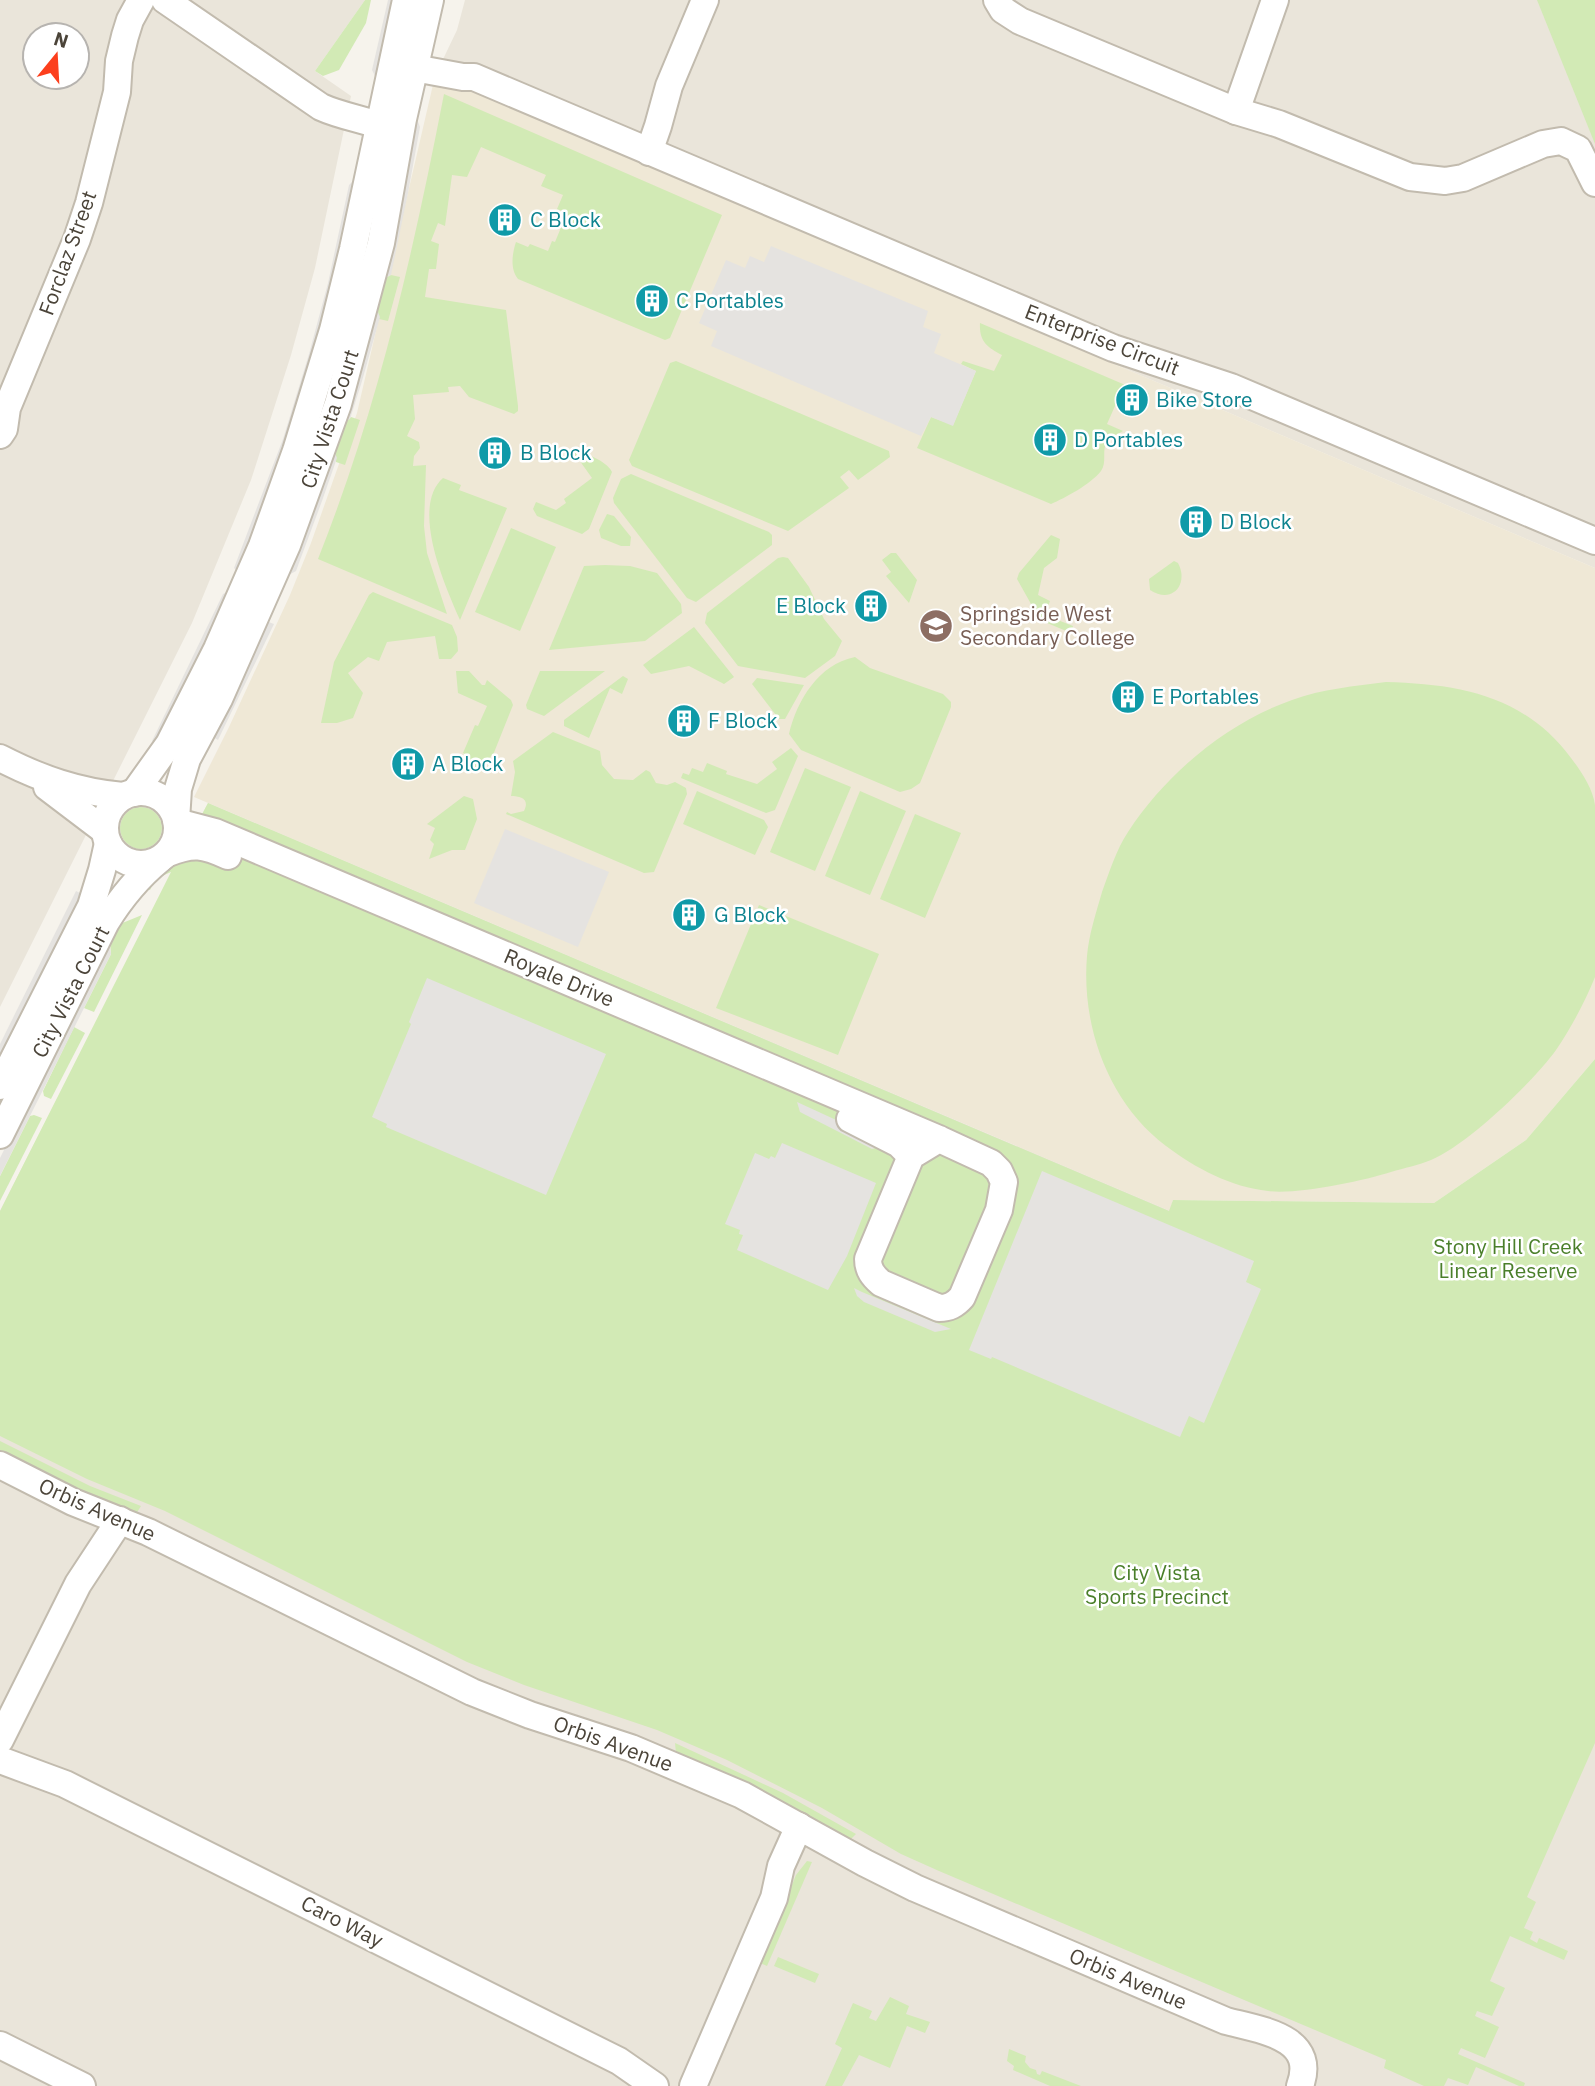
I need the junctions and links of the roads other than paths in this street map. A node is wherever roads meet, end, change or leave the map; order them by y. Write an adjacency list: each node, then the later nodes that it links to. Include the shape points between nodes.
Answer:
1 (158, 0): 9 (street, via 321,107); 12 (street, Forclaz Street, via 143,25 117,93 77,239)
2 (406, 0): 9 (street, City Vista Court)
3 (430, 0): 7 (street, City Vista Court)
4 (705, 0): 10 (street, via 669,86 658,126)
5 (997, 0): 8 (street, via 1020,21)
6 (1273, 4): 8 (street)
7 (415, 60): 9 (street, City Vista Court); 10 (street, Enterprise Circuit, via 474,77)
8 (1229, 108): 11 (street, via 1390,170 1428,180 1463,178 1543,144 1561,141 1578,149)
9 (385, 133): 16 (street, City Vista Court, via 333,330 275,513 178,729); 17 (street, City Vista Court, via 372,281 338,404 287,545 219,699 187,759 178,789)
10 (642, 149): 14 (street, Enterprise Circuit, via 1114,348 1231,387)
11 (1595, 183)
12 (3, 412): 13 (street, Forclaz Street)
13 (0, 435)
14 (1595, 541)
15 (8, 762): 16 (street, via 85,792); 18 (street, via 59,794)
16 (129, 794): 17 (street, via 156,795 172,810); 18 (street, via 109,811)
17 (176, 821): 19 (street, via 174,843); 22 (street, Royale Drive, via 215,832)
18 (106, 837): 19 (street, via 114,853 135,864); 20 (street, City Vista Court, via 91,906)
19 (163, 856): 21 (street, City Vista Court, via 132,885 106,922); 23 (street, Royale Drive, via 186,846 209,848 844,1115 899,1144)
20 (0, 1086)
21 (0, 1135)
22 (939, 1139): 23 (street); 23 (street, Royale Drive, via 991,1163 1004,1182 999,1210 962,1297 951,1306 939,1308 888,1286 874,1277 868,1265)
23 (911, 1156)
24 (0, 1465): 25 (street, Orbis Avenue)
25 (110, 1517): 26 (street); 29 (street, Orbis Avenue, via 472,1692 659,1759)
26 (0, 1740): 28 (street, Caro Way)
27 (0, 1760): 28 (street, Caro Way)
28 (65, 1784): 32 (street, Caro Way)
29 (808, 1831): 30 (street, Orbis Avenue, via 915,1888); 35 (street)
30 (1226, 2021): 36 (street, Orbis Avenue, via 1285,2059); 37 (street, Orbis Avenue, via 1264,2030 1295,2047 1304,2060)
31 (0, 2045): 33 (street)
32 (619, 2061): 34 (street, Caro Way); 35 (street, Caro Way)
33 (82, 2086)
34 (655, 2086)
35 (693, 2086)
36 (1287, 2086)
37 (1300, 2086)

